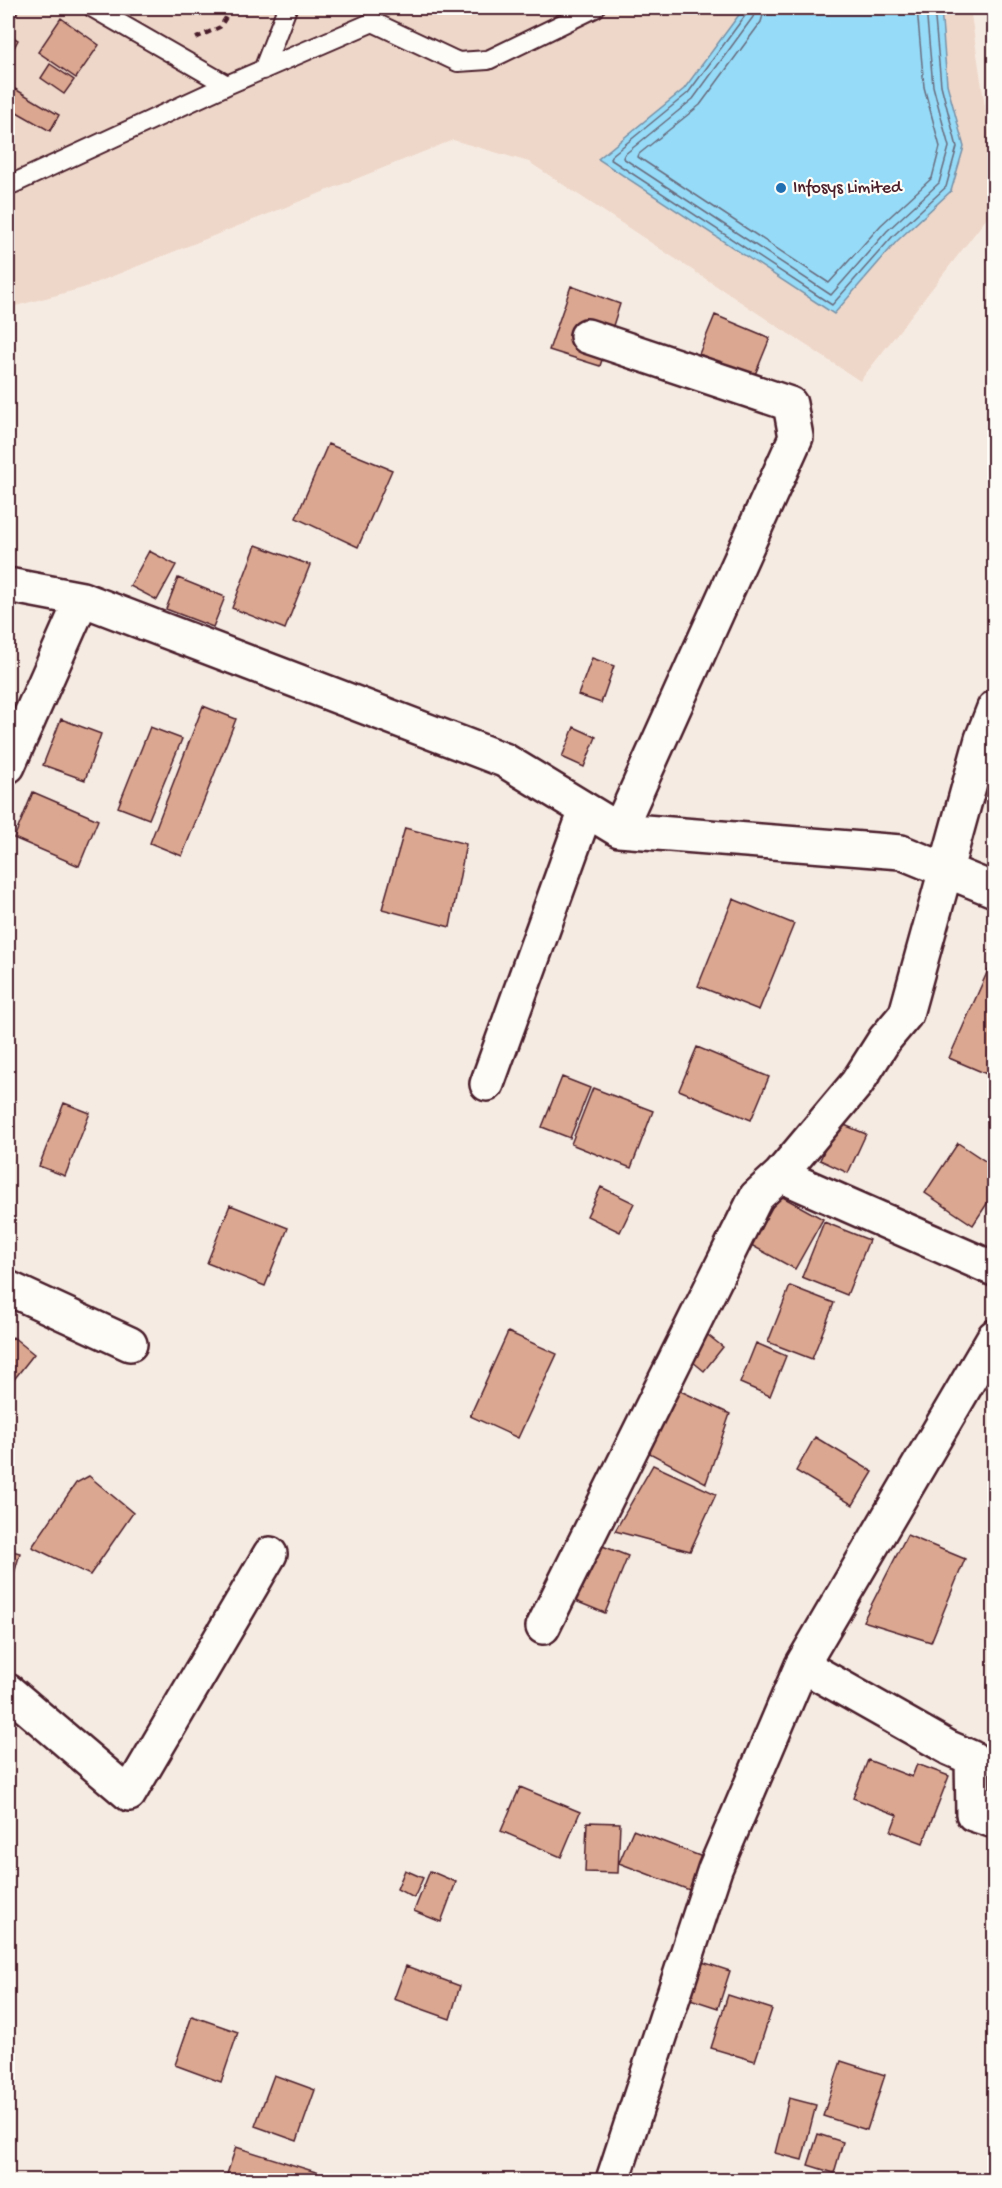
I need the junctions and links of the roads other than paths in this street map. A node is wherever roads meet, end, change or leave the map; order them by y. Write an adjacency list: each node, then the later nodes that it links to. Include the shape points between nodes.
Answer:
1 (93, 8): 5 (lane)
2 (286, 8): 4 (lane)
3 (595, 8): 4 (lane, via 488,60 458,62 373,22)
4 (263, 70): 5 (lane)
5 (227, 85): 6 (lane)
6 (8, 186)
7 (587, 336): 13 (street, via 790,404 796,437)
8 (8, 585): 9 (street)
9 (82, 599): 11 (street); 12 (street, via 504,760)
10 (994, 708): 14 (street)
11 (8, 766)
12 (586, 810): 13 (street); 16 (street)
13 (619, 830): 14 (street, via 901,852)
14 (946, 871): 15 (street); 17 (street, via 906,1014 857,1083)
15 (994, 890)
16 (487, 1084)
17 (780, 1174): 18 (street); 23 (street, via 756,1197)
18 (994, 1269)
19 (8, 1288): 21 (street)
20 (994, 1337): 24 (street)
21 (130, 1344)
22 (270, 1554): 25 (street, via 129,1794)
23 (543, 1627)
24 (802, 1665): 26 (street, via 972,1758 973,1814); 27 (street, via 716,1869)
25 (8, 1691)
26 (994, 1821)
27 (613, 2181)

